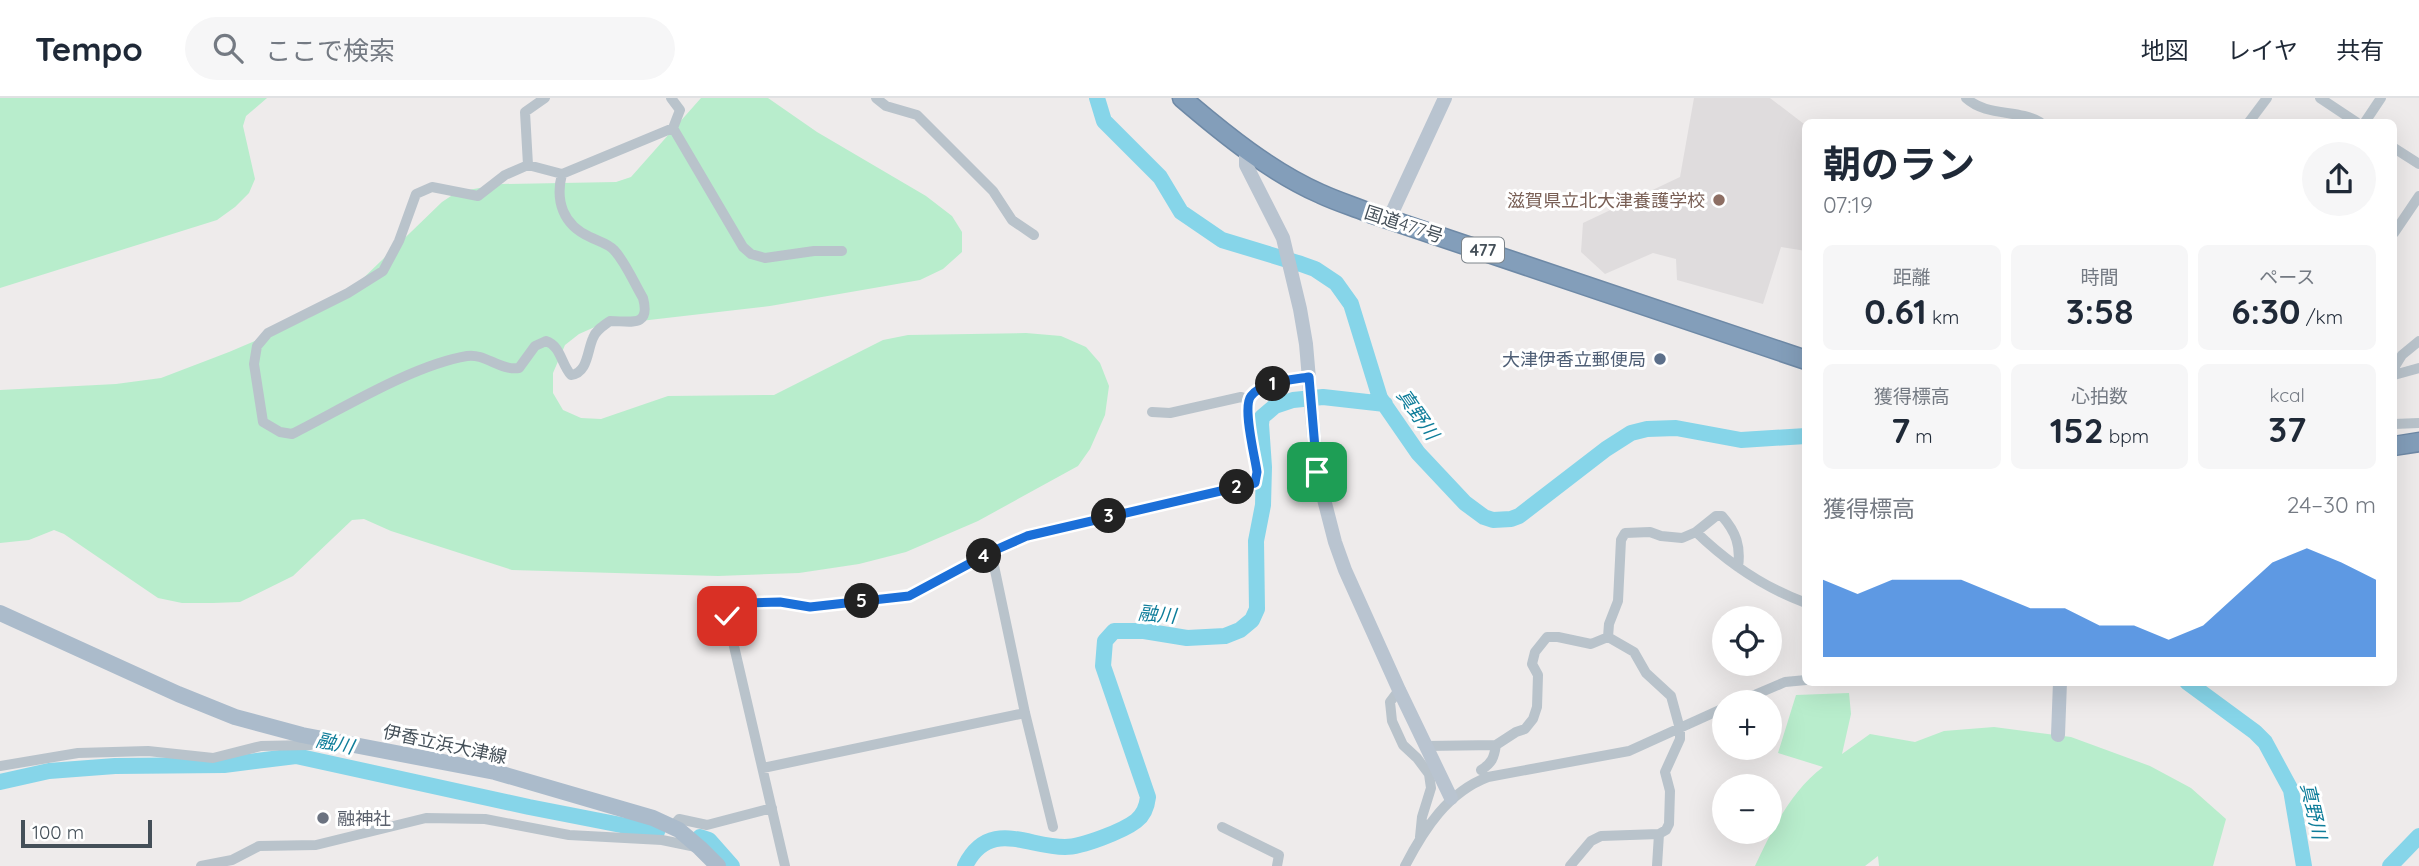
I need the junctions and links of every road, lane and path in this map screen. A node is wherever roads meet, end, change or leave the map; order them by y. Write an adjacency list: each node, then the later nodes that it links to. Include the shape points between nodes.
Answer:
1 (545, 98): 18 (street, via 525,112)
2 (671, 98): 14 (street, via 680,110)
3 (876, 98): 23 (street, via 886,106 917,115 993,191 1012,220)
4 (1182, 98): 15 (highway, 国道477号 / 477)
5 (1445, 98): 21 (street)
6 (1966, 98): 10 (street, via 1991,110)
7 (2267, 98): 11 (street)
8 (2320, 98): 12 (street)
9 (2381, 98): 13 (street)
10 (2033, 119)
11 (2251, 119)
12 (2352, 119)
13 (2367, 119)
14 (673, 128): 19 (street); 24 (street, via 751,254 765,258)
15 (1247, 149): 21 (highway, 国道477号 / 477, via 1320,194); 30 (street, via 1246,165 1283,238 1300,309)
16 (2397, 150): 17 (street)
17 (2419, 164)
18 (528, 165): 19 (street); 19 (street, via 505,175 478,196 432,187 416,194 383,271 268,333 254,356 262,422 292,434 409,375 459,358 472,355 500,367 519,368 536,346 546,341 556,346 571,375 577,374 600,329 610,321 639,321 645,306 613,248 586,236 568,221 559,196)
19 (562, 174)
20 (2419, 196): 22 (street)
21 (1389, 219): 26 (highway, 国道477号 / 477)
22 (2397, 229)
23 (1034, 235)
24 (842, 251)
25 (2419, 341): 27 (street)
26 (1802, 359)
27 (2397, 363)
28 (2419, 368): 29 (street)
29 (2397, 374)
30 (1309, 377): 31 (street, via 1262,388); 45 (street, via 1325,509 1345,570)
31 (1250, 400): 32 (street, via 1241,397); 38 (street, via 1255,483 1027,536)
32 (1152, 412)
33 (2419, 423): 34 (street)
34 (2397, 424)
35 (2419, 442): 36 (highway)
36 (2397, 446)
37 (1696, 532): 39 (street); 39 (street, via 1722,516 1738,540); 42 (street, via 1682,538 1625,534 1620,540 1618,601)
38 (993, 551): 47 (street); 55 (street, via 909,596 810,607 780,602 732,606 727,616)
39 (1738, 567): 40 (street, via 1780,594)
40 (1802, 602)
41 (0, 613): 51 (main road, 伊香立浜大津線, via 235,717)
42 (1608, 638): 49 (street, via 1634,652 1646,673 1671,696); 52 (street, via 1591,644 1558,636 1541,642 1532,664 1538,675 1534,719)
43 (1802, 680): 46 (street)
44 (2060, 686): 50 (street)
45 (1399, 690): 53 (street); 63 (street, via 1390,702 1392,721 1404,745 1429,775 1431,788)
46 (1766, 690)
47 (1025, 713): 55 (street); 60 (street)
48 (1712, 714): 49 (street)
49 (1680, 729): 57 (street, via 1629,751 1489,776); 62 (street, via 1665,772 1670,791 1669,824)
50 (2058, 734)
51 (319, 738): 54 (street, via 310,745 261,746 213,758 148,751 78,753); 59 (main road, 伊香立浜大津線, via 495,772 628,809)
52 (1496, 745): 53 (street); 56 (street, via 1494,759)
53 (1426, 746): 57 (street)
54 (0, 766)
55 (763, 768): 58 (street)
56 (1481, 770)
57 (1451, 799): 63 (street)
58 (772, 808): 59 (street, via 706,825 678,819); 68 (street)
59 (671, 827): 64 (main road, 伊香立浜大津線)
60 (1053, 827)
61 (1222, 827): 69 (street, via 1279,855)
62 (1659, 834): 72 (street, via 1601,836); 73 (street)
63 (1420, 837): 65 (street)
64 (700, 848): 66 (street, via 662,840 569,835 485,819 426,818 316,845 259,846 232,860); 67 (main road, 伊香立浜大津線)
65 (1410, 856): 70 (street); 71 (street)
66 (201, 866)
67 (718, 866)
68 (785, 866)
69 (1277, 866)
70 (1405, 866)
71 (1418, 866)
72 (1570, 866)
73 (1657, 866)

